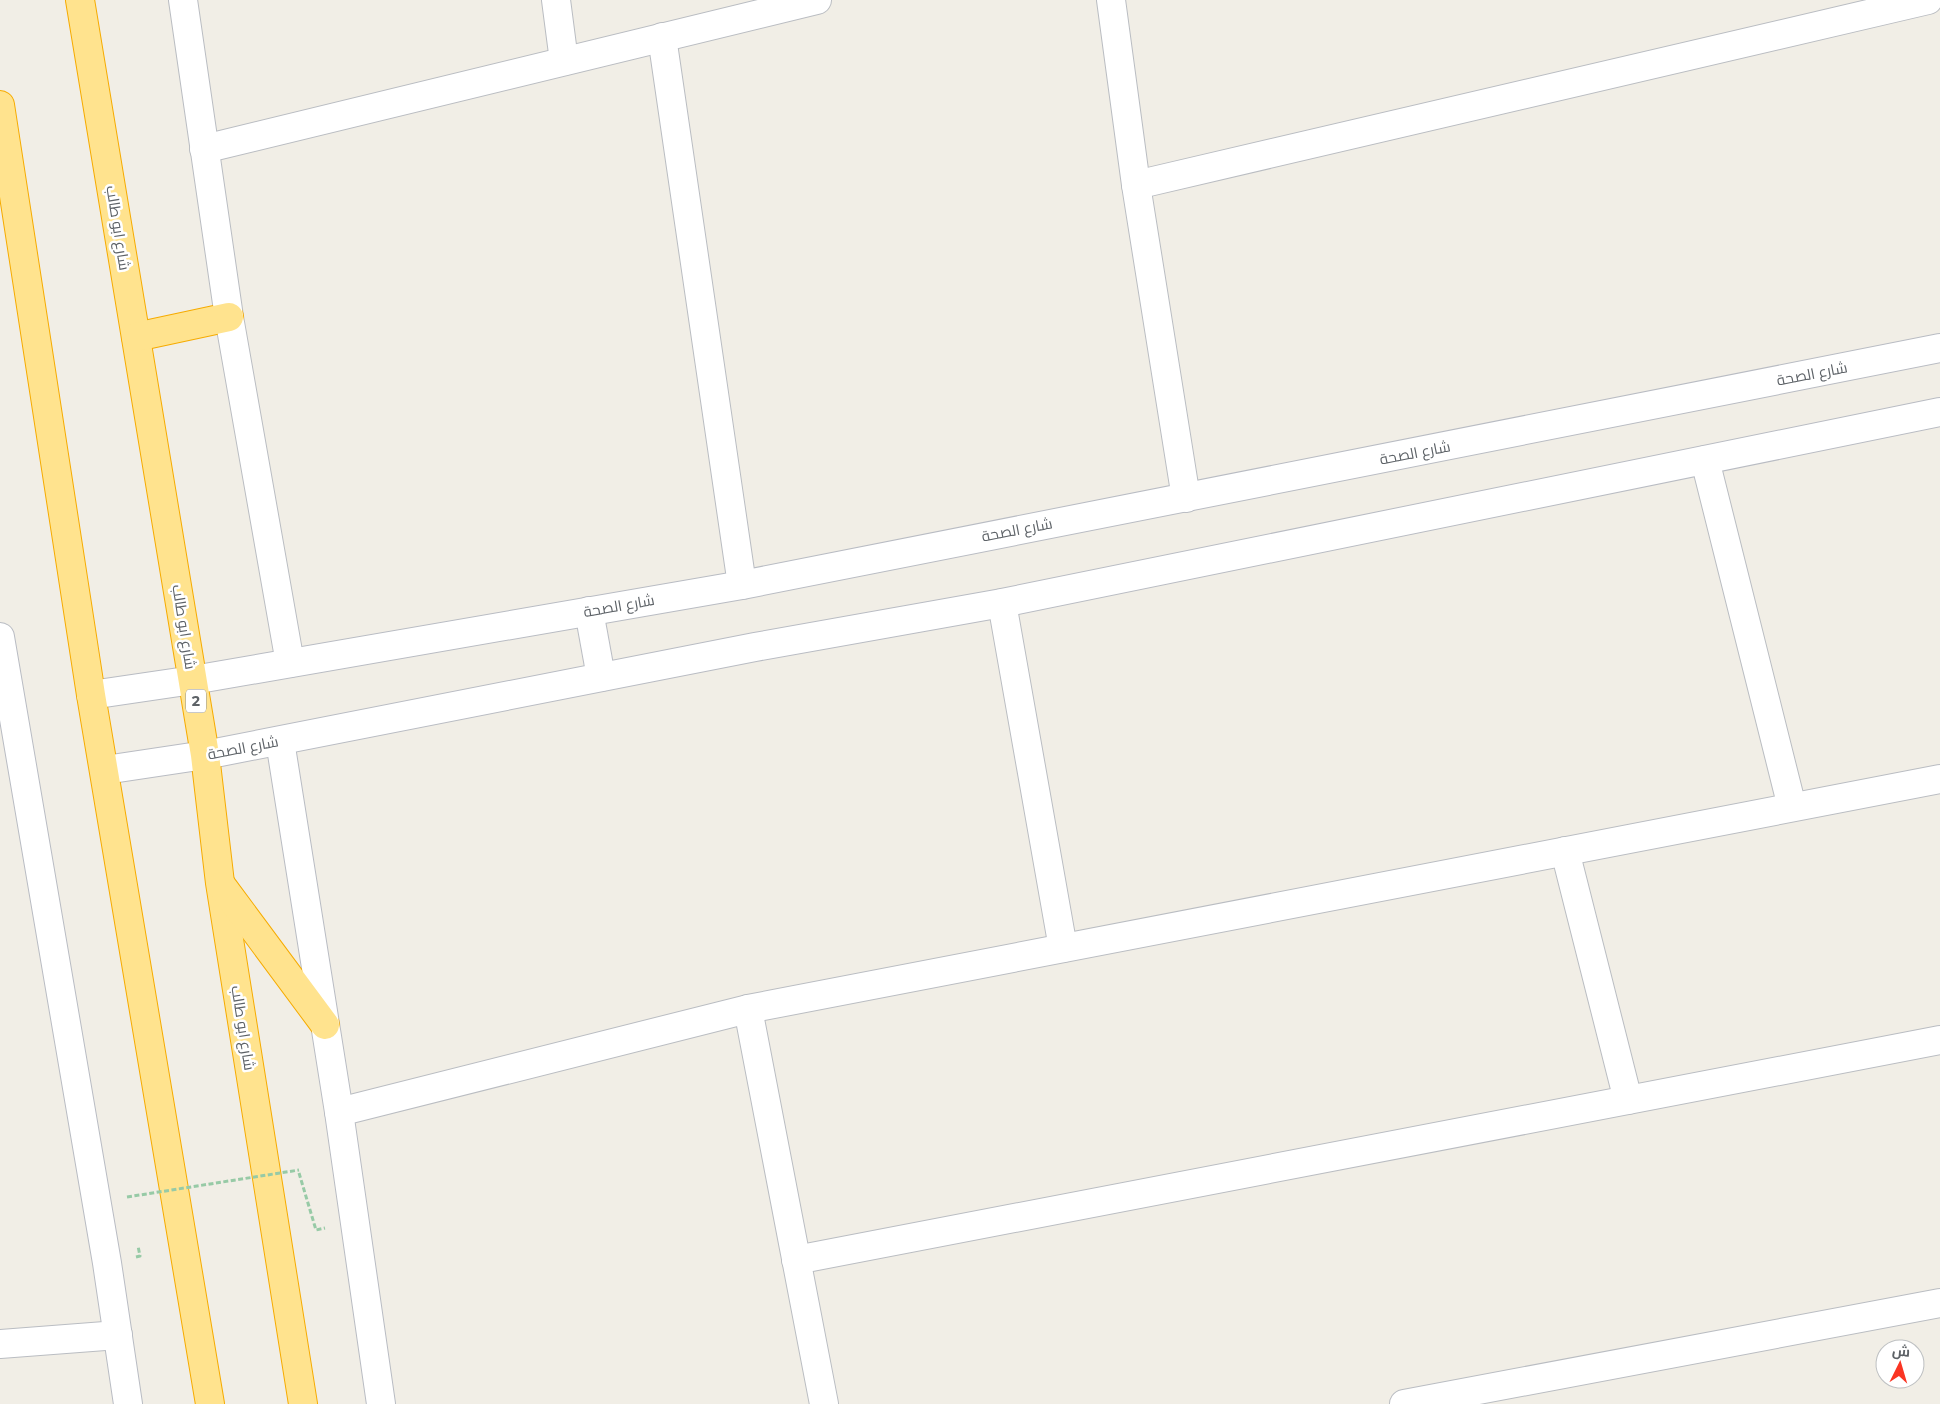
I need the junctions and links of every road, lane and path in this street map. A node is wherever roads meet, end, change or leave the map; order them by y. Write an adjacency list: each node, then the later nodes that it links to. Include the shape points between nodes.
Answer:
1 (80, 0): 13 (highway, شارع ابو طالب / 2)
2 (183, 0): 10 (street)
3 (556, 0): 8 (street)
4 (818, 0): 7 (street)
5 (1111, 0): 11 (street)
6 (1928, 0): 11 (street)
7 (662, 37): 8 (street); 18 (street)
8 (564, 61): 10 (street)
9 (0, 105): 25 (highway)
10 (204, 149): 12 (street)
11 (1136, 185): 17 (street)
12 (229, 317): 13 (highway); 22 (street)
13 (136, 337): 24 (highway, شارع ابو طالب / 2)
14 (1940, 348): 17 (street, شارع الصحة)
15 (1940, 412): 16 (street, شارع الصحة)
16 (1704, 460): 19 (street, شارع الصحة); 30 (street)
17 (1186, 498): 18 (street, شارع الصحة)
18 (742, 585): 20 (street, شارع الصحة)
19 (1002, 603): 23 (street, شارع الصحة); 33 (street)
20 (589, 611): 22 (street, شارع الصحة); 23 (street)
21 (0, 637): 43 (street)
22 (290, 663): 24 (street, شارع الصحة)
23 (601, 677): 26 (street, شارع الصحة)
24 (193, 680): 25 (street, شارع الصحة); 27 (highway, شارع ابو طالب / 2)
25 (91, 695): 28 (highway)
26 (280, 741): 27 (street, شارع الصحة); 35 (street)
27 (205, 755): 28 (street, شارع الصحة); 32 (highway, شارع ابو طالب / 2)
28 (105, 770): 46 (highway)
29 (1940, 778): 30 (street)
30 (1792, 807): 31 (street)
31 (1565, 851): 33 (street); 37 (street)
32 (220, 883): 35 (highway); 47 (highway, شارع ابو طالب / 2)
33 (1063, 948): 34 (street)
34 (748, 1009): 38 (street); 41 (street)
35 (325, 1025): 38 (street)
36 (1940, 1040): 37 (street)
37 (1628, 1100): 41 (street)
38 (339, 1112): 48 (street)
39 (127, 1197): 40 (path, bridge, via 298,1170)
40 (316, 1230)
41 (796, 1260): 49 (street)
42 (1940, 1303): 50 (street)
43 (118, 1335): 44 (street); 45 (street)
44 (0, 1344)
45 (128, 1404)
46 (210, 1404)
47 (304, 1404)
48 (381, 1404)
49 (824, 1404)
50 (1404, 1404)

